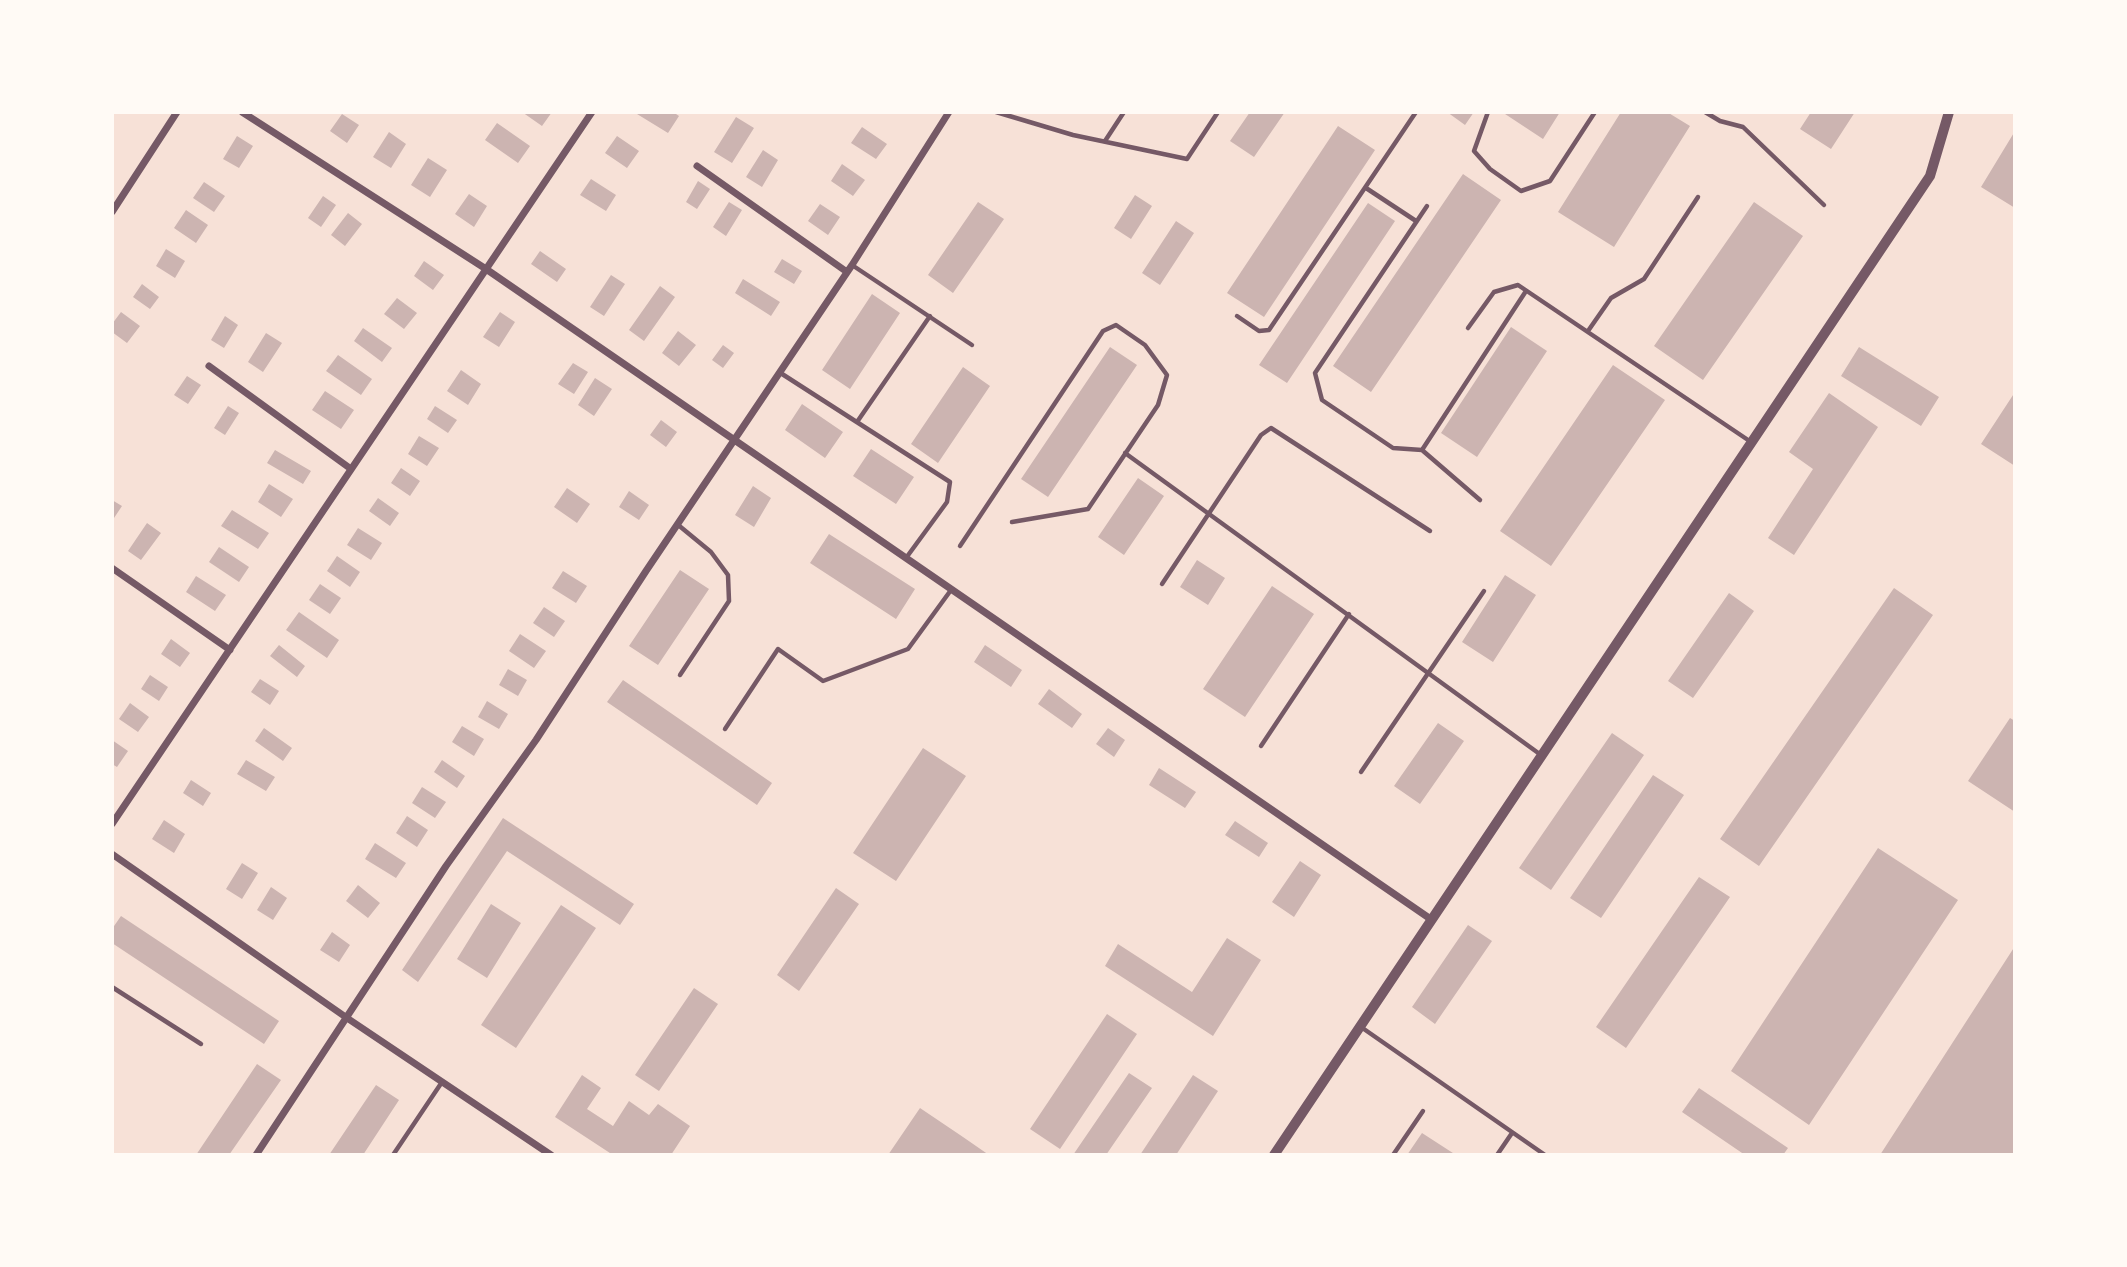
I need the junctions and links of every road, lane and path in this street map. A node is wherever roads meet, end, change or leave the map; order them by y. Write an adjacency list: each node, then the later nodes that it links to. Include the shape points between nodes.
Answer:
1 (177, 112): 19 (street)
2 (242, 112): 22 (street)
3 (592, 112): 22 (street)
4 (949, 112): 21 (street)
5 (996, 112): 13 (lane)
6 (1124, 112): 13 (lane)
7 (1218, 112): 13 (lane, via 1187,159)
8 (1416, 112): 15 (lane)
9 (1488, 112): 10 (lane, via 1474,150 1490,169 1521,191 1550,181)
10 (1595, 112)
11 (1704, 112): 17 (lane, via 1743,127)
12 (1949, 112): 33 (street, via 1930,176)
13 (1105, 141)
14 (697, 166): 21 (street)
15 (1366, 188): 20 (lane); 25 (lane, via 1269,330 1259,331)
16 (1698, 197): 27 (lane, via 1644,279 1611,298)
17 (1824, 205)
18 (1427, 206): 20 (lane)
19 (112, 212)
20 (1416, 222): 34 (lane, via 1315,373 1322,400 1392,448)
21 (850, 268): 24 (lane); 30 (street)
22 (486, 269): 32 (street); 36 (street)
23 (1526, 291): 26 (lane, via 1518,285 1494,292); 27 (lane); 34 (lane)
24 (930, 316): 28 (lane); 31 (lane)
25 (1237, 316)
26 (1468, 328)
27 (1587, 331): 33 (lane)
28 (972, 345)
29 (209, 366): 36 (street)
30 (779, 372): 31 (lane); 32 (street)
31 (857, 422): 43 (lane, via 950,482 947,502)
32 (733, 441): 40 (street); 43 (street)
33 (1752, 442): 54 (street)
34 (1422, 450): 37 (lane)
35 (1125, 453): 38 (lane); 39 (lane, via 1088,509); 42 (lane, via 1158,405 1167,376 1145,345 1116,325 1103,331)
36 (351, 469): 49 (street)
37 (1480, 500)
38 (1209, 513): 41 (lane, via 1261,435 1271,428); 45 (lane); 48 (lane)
39 (1012, 522)
40 (677, 524): 51 (lane, via 711,552 728,575 729,601); 60 (street)
41 (1430, 531)
42 (960, 546)
43 (906, 559): 46 (street)
44 (112, 568): 49 (street)
45 (1162, 584)
46 (951, 590): 52 (lane, via 908,649 823,681 778,649); 58 (street)
47 (1484, 591): 50 (lane)
48 (1349, 614): 50 (lane); 53 (lane)
49 (230, 650): 56 (street)
50 (1430, 672): 54 (lane); 55 (lane)
51 (680, 675)
52 (725, 729)
53 (1261, 747)
54 (1542, 755): 58 (street)
55 (1361, 772)
56 (112, 824)
57 (112, 854): 60 (street)
58 (1432, 920): 61 (street)
59 (112, 987): 62 (lane)
60 (347, 1018): 63 (street); 66 (street)
61 (1360, 1027): 65 (lane); 69 (street)
62 (201, 1044)
63 (442, 1082): 67 (lane); 68 (street)
64 (1423, 1111): 70 (lane)
65 (1512, 1132): 71 (lane); 72 (lane)
66 (256, 1155)
67 (393, 1155)
68 (551, 1155)
69 (1274, 1155)
70 (1393, 1155)
71 (1497, 1155)
72 (1545, 1155)

